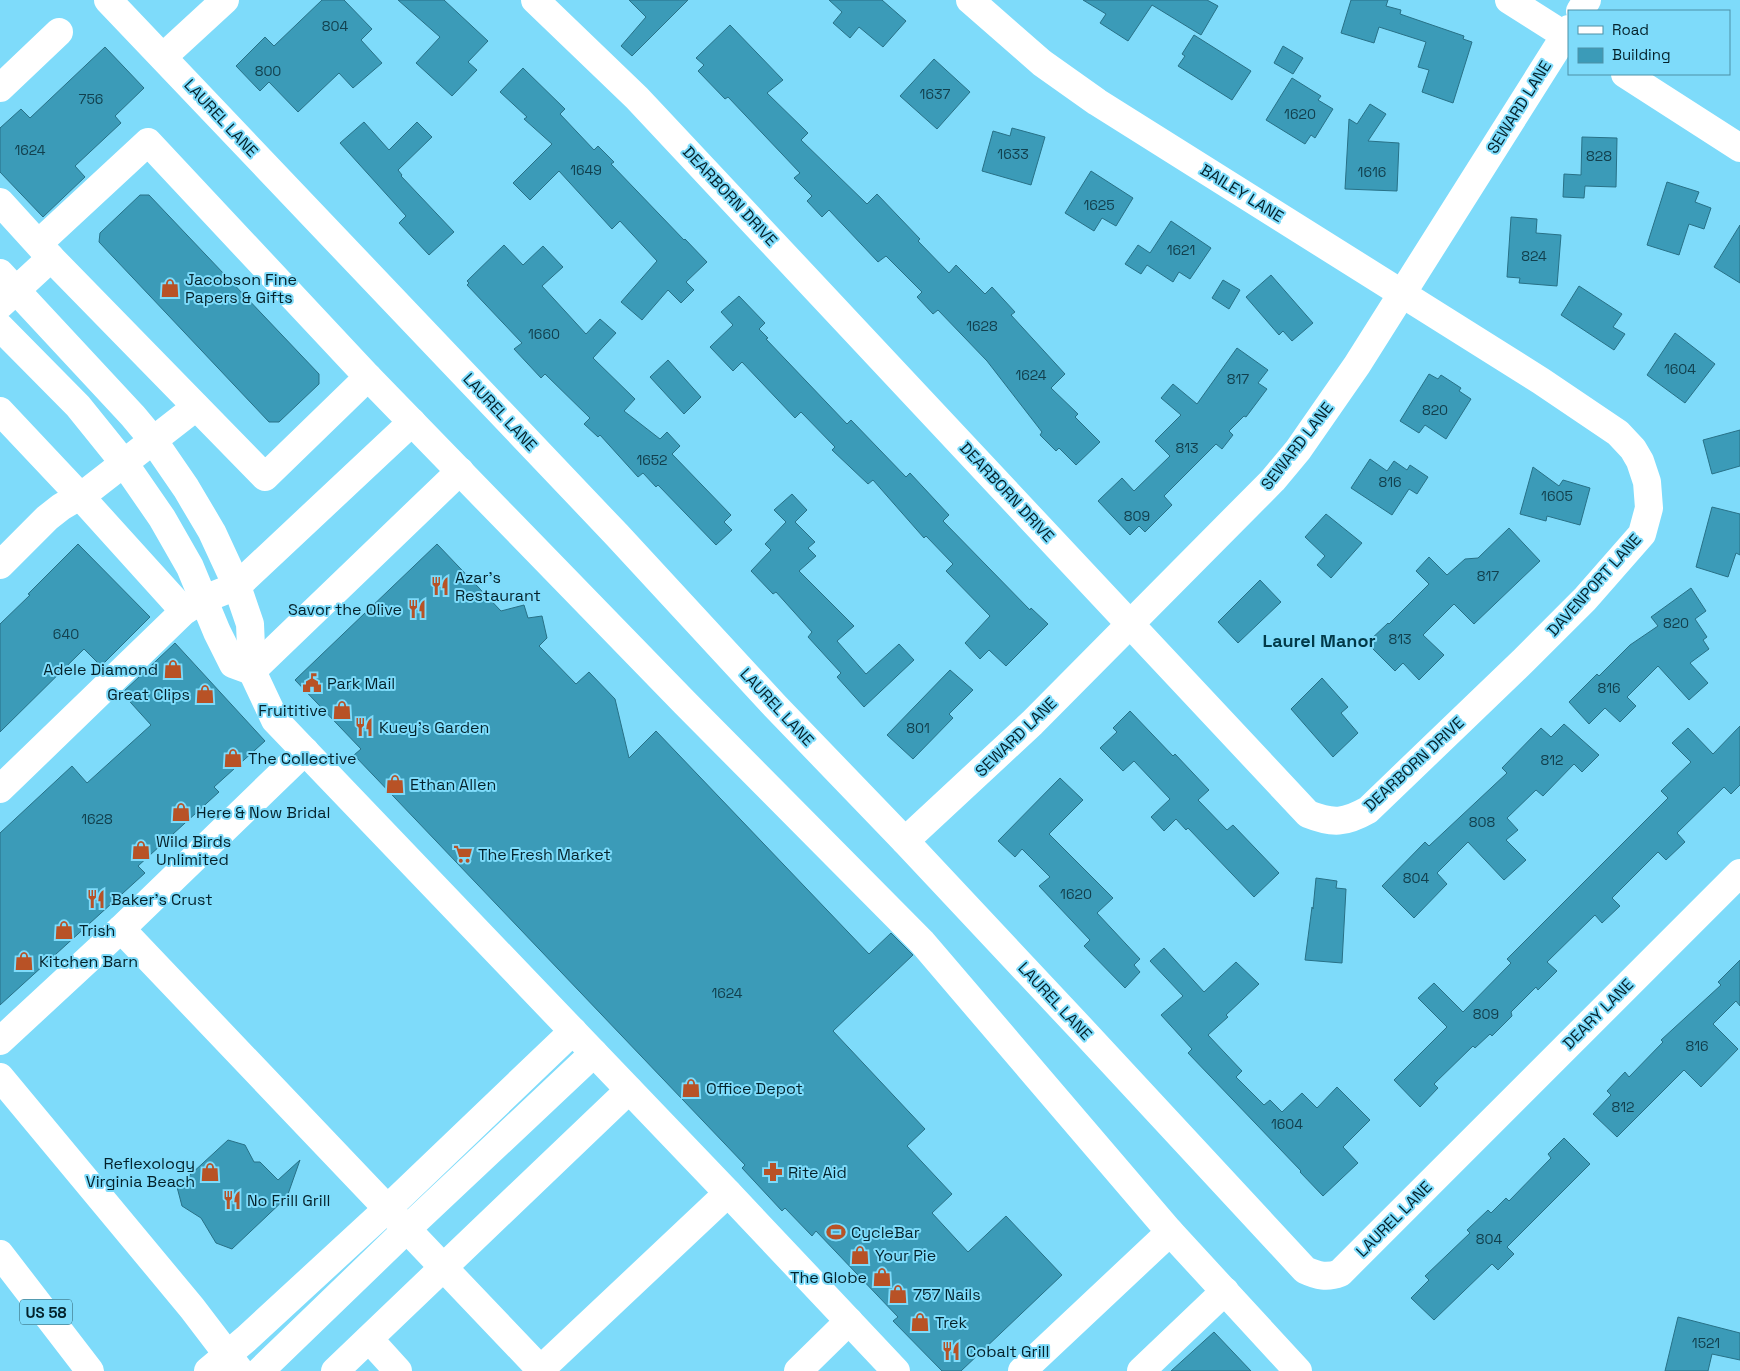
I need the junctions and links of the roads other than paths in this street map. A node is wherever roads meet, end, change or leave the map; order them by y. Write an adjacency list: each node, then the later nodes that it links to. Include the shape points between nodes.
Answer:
1 (108, 0): 8 (street, LAUREL LANE)
2 (225, 0): 8 (street)
3 (535, 0): 29 (street, DEARBORN DRIVE, via 637,98)
4 (970, 0): 15 (street, BAILEY LANE, via 1042,63 1097,102)
5 (1509, 0): 7 (street)
6 (59, 32): 10 (street)
7 (1567, 34): 15 (street, SEWARD LANE)
8 (164, 57): 34 (street, LAUREL LANE)
9 (1627, 75): 11 (street)
10 (0, 88)
11 (1740, 148)
12 (0, 202): 13 (street)
13 (45, 250): 14 (street); 18 (street, via 148,142); 19 (street)
14 (5, 289): 22 (street, via 133,416)
15 (1402, 293): 17 (street, BAILEY LANE); 29 (street, SEWARD LANE, via 1357,365 1274,480)
16 (0, 327): 23 (street, via 78,406)
17 (1525, 371): 31 (street, DAVENPORT LANE, via 1618,434 1633,449 1648,482 1649,508 1642,534 1585,599)
18 (368, 377): 19 (street, via 265,477); 21 (street)
19 (196, 407): 22 (street)
20 (0, 411): 25 (street)
21 (412, 422): 24 (street); 27 (street)
22 (152, 440): 23 (street); 27 (street, via 212,532)
23 (124, 463): 25 (street); 28 (street, via 167,526 190,567)
24 (460, 471): 30 (street); 46 (street, via 922,942)
25 (80, 496): 26 (street, via 47,518); 28 (street)
26 (0, 565)
27 (237, 586): 28 (street); 30 (street, via 250,624)
28 (194, 605): 30 (street, via 217,632 233,664); 33 (street)
29 (1131, 625): 31 (street, DEARBORN DRIVE, via 1308,814 1324,821 1340,822 1368,810); 34 (street, SEWARD LANE)
30 (252, 671): 32 (street, via 275,720)
31 (1495, 687)
32 (305, 751): 36 (street); 37 (street)
33 (0, 789)
34 (905, 842): 42 (street, LAUREL LANE, via 1306,1270 1320,1277 1340,1273)
35 (1740, 873): 42 (street, DEARY LANE)
36 (121, 929): 38 (street); 44 (street)
37 (573, 1031): 39 (street); 44 (street)
38 (0, 1041)
39 (594, 1053): 41 (street); 45 (street)
40 (0, 1077): 52 (street)
41 (629, 1090): 43 (street); 48 (street)
42 (1456, 1156)
43 (728, 1193): 50 (street); 53 (street)
44 (387, 1208): 45 (street); 52 (street)
45 (407, 1229): 48 (street); 56 (street)
46 (1170, 1232): 49 (street); 61 (street)
47 (0, 1254): 54 (street, US 58)
48 (443, 1268): 51 (street); 53 (street)
49 (1225, 1291): 62 (street); 63 (street)
50 (849, 1321): 59 (street); 60 (street)
51 (369, 1338): 57 (street); 58 (street)
52 (234, 1362): 55 (street)
53 (540, 1370)
54 (90, 1371)
55 (208, 1371)
56 (260, 1371)
57 (335, 1371)
58 (398, 1371)
59 (798, 1371)
60 (896, 1371)
61 (1022, 1371)
62 (1141, 1371)
63 (1298, 1371)

